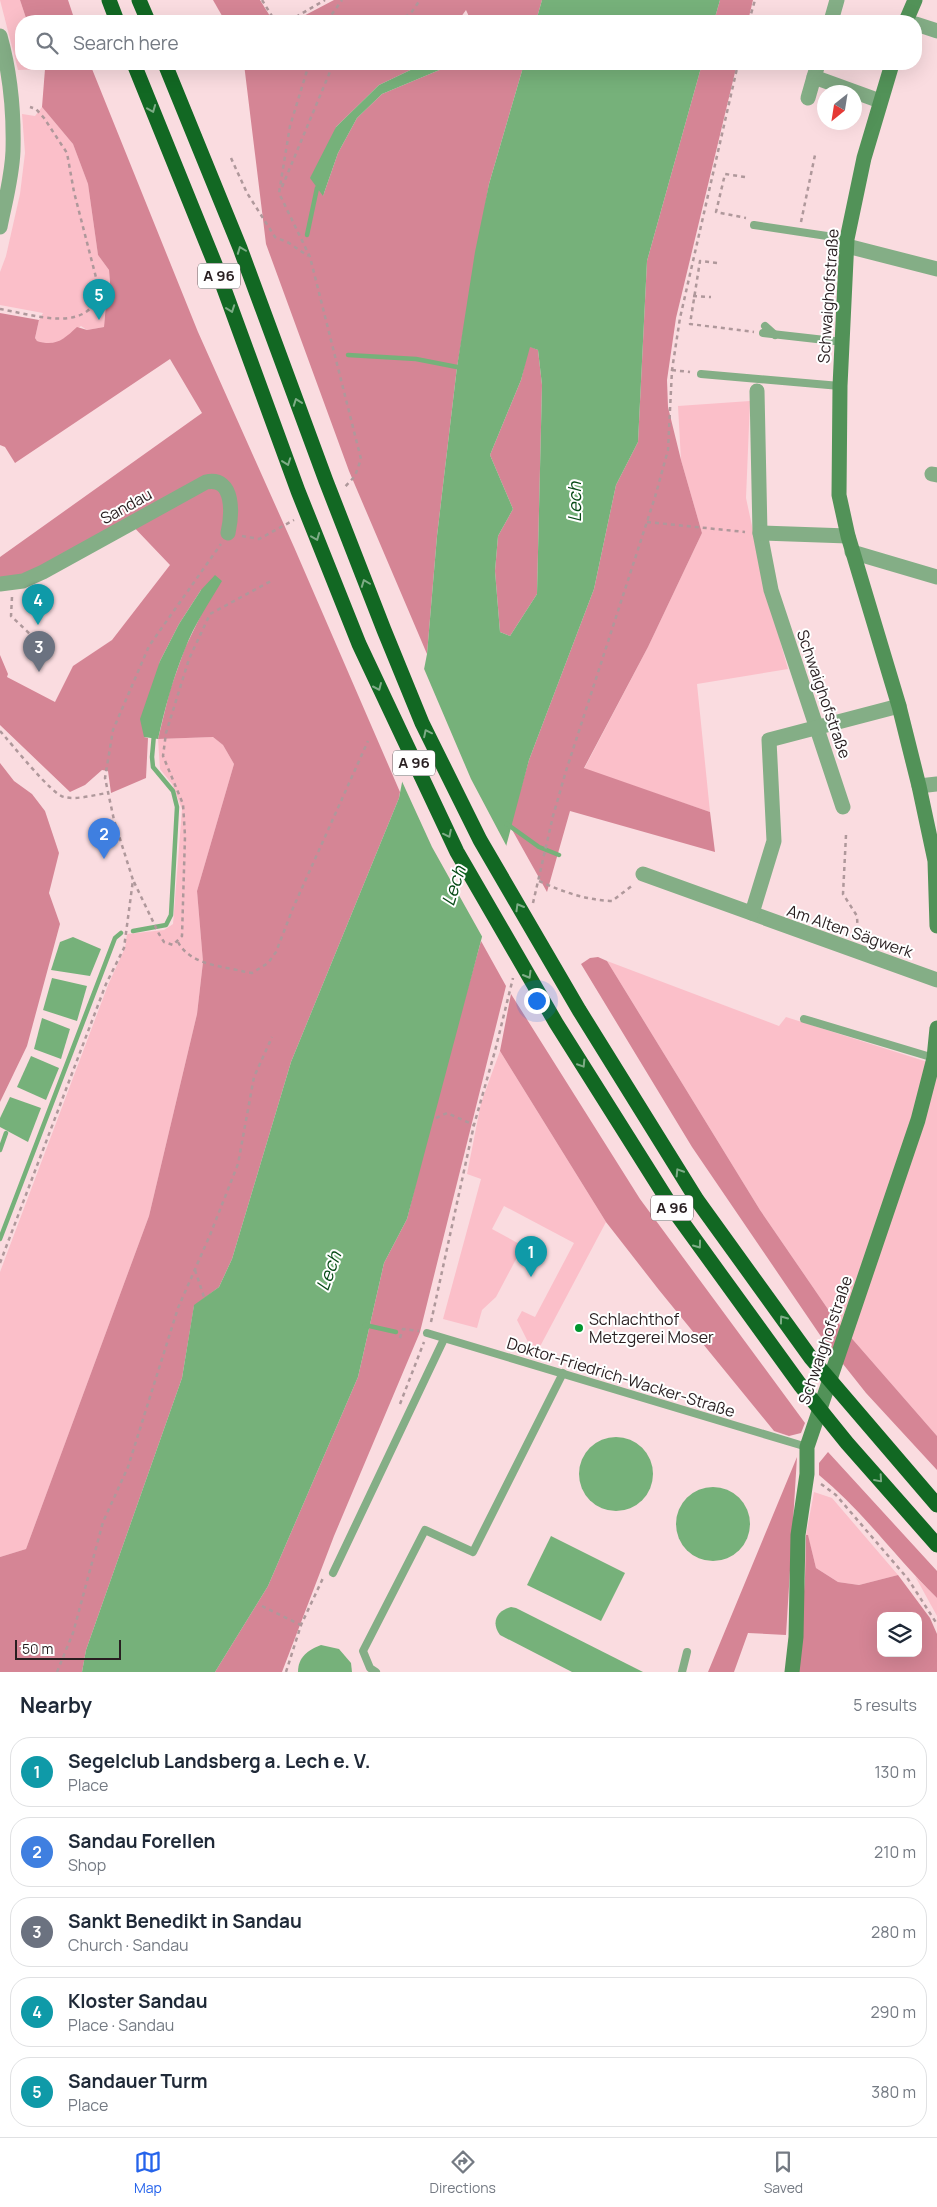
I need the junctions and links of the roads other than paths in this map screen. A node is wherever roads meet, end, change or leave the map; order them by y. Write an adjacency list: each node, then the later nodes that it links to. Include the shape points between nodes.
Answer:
1 (109, 0): 5 (highway)
2 (139, 0): 6 (highway)
3 (837, 0): 7 (street)
4 (915, 0): 8 (street)
5 (115, 15)
6 (145, 15)
7 (833, 15)
8 (909, 15)
9 (922, 26): 10 (street)
10 (937, 31)
11 (0, 36): 19 (street, via 11,101 13,152)
12 (136, 70): 50 (highway, A 96, one-way to 50, via 215,264 298,492 359,644 452,844 556,1023 675,1212 801,1386)
13 (167, 70): 49 (highway, A 96, one-way to 13, via 811,1358 697,1200 480,840 422,723 326,481 240,248)
14 (890, 70): 17 (street, Schwaighofstraße)
15 (816, 71): 16 (street); 17 (street)
16 (808, 98)
17 (880, 101): 20 (street, Schwaighofstraße, via 862,165)
18 (757, 226): 20 (lane)
19 (0, 227)
20 (847, 242): 21 (street); 23 (street, Schwaighofstraße)
21 (937, 269)
22 (764, 330): 23 (lane, via 775,335)
23 (843, 342): 25 (street, Schwaighofstraße)
24 (701, 374): 25 (lane)
25 (840, 386): 29 (street, Schwaighofstraße, via 839,495)
26 (757, 391): 28 (street, Schwaighofstraße)
27 (228, 533): 32 (street, Sandau, via 231,518 227,490 218,483 206,482 44,572)
28 (760, 533): 29 (street); 34 (street, Schwaighofstraße, via 771,590)
29 (848, 536): 30 (street, Schwaighofstraße)
30 (852, 552): 31 (street); 33 (street, Schwaighofstraße)
31 (937, 577)
32 (7, 584)
33 (898, 706): 34 (street); 36 (street, Schwaighofstraße)
34 (818, 728): 37 (street, Schwaighofstraße); 39 (street, via 769,740 774,841)
35 (937, 784): 36 (street)
36 (919, 786): 40 (street, Schwaighofstraße, via 935,861)
37 (842, 807)
38 (643, 874): 39 (street, Am Alten Sägwerk)
39 (752, 913): 41 (street, Am Alten Sägwerk)
40 (937, 926)
41 (937, 980)
42 (804, 1019): 44 (lane)
43 (937, 1028): 44 (street, Schwaighofstraße)
44 (934, 1058): 48 (street, Schwaighofstraße, via 918,1120)
45 (427, 1333): 46 (lane, Doktor-Friedrich-Wacker-Straße)
46 (444, 1338): 47 (lane, Doktor-Friedrich-Wacker-Straße); 51 (lane)
47 (563, 1373): 48 (lane, Doktor-Friedrich-Wacker-Straße); 53 (lane, via 473,1552 425,1530 363,1651 370,1668)
48 (807, 1448): 55 (street, Schwaighofstraße, via 807,1474 798,1535)
49 (937, 1505)
50 (937, 1545)
51 (329, 1573)
52 (687, 1652): 54 (lane)
53 (376, 1672)
54 (682, 1672)
55 (792, 1672)

